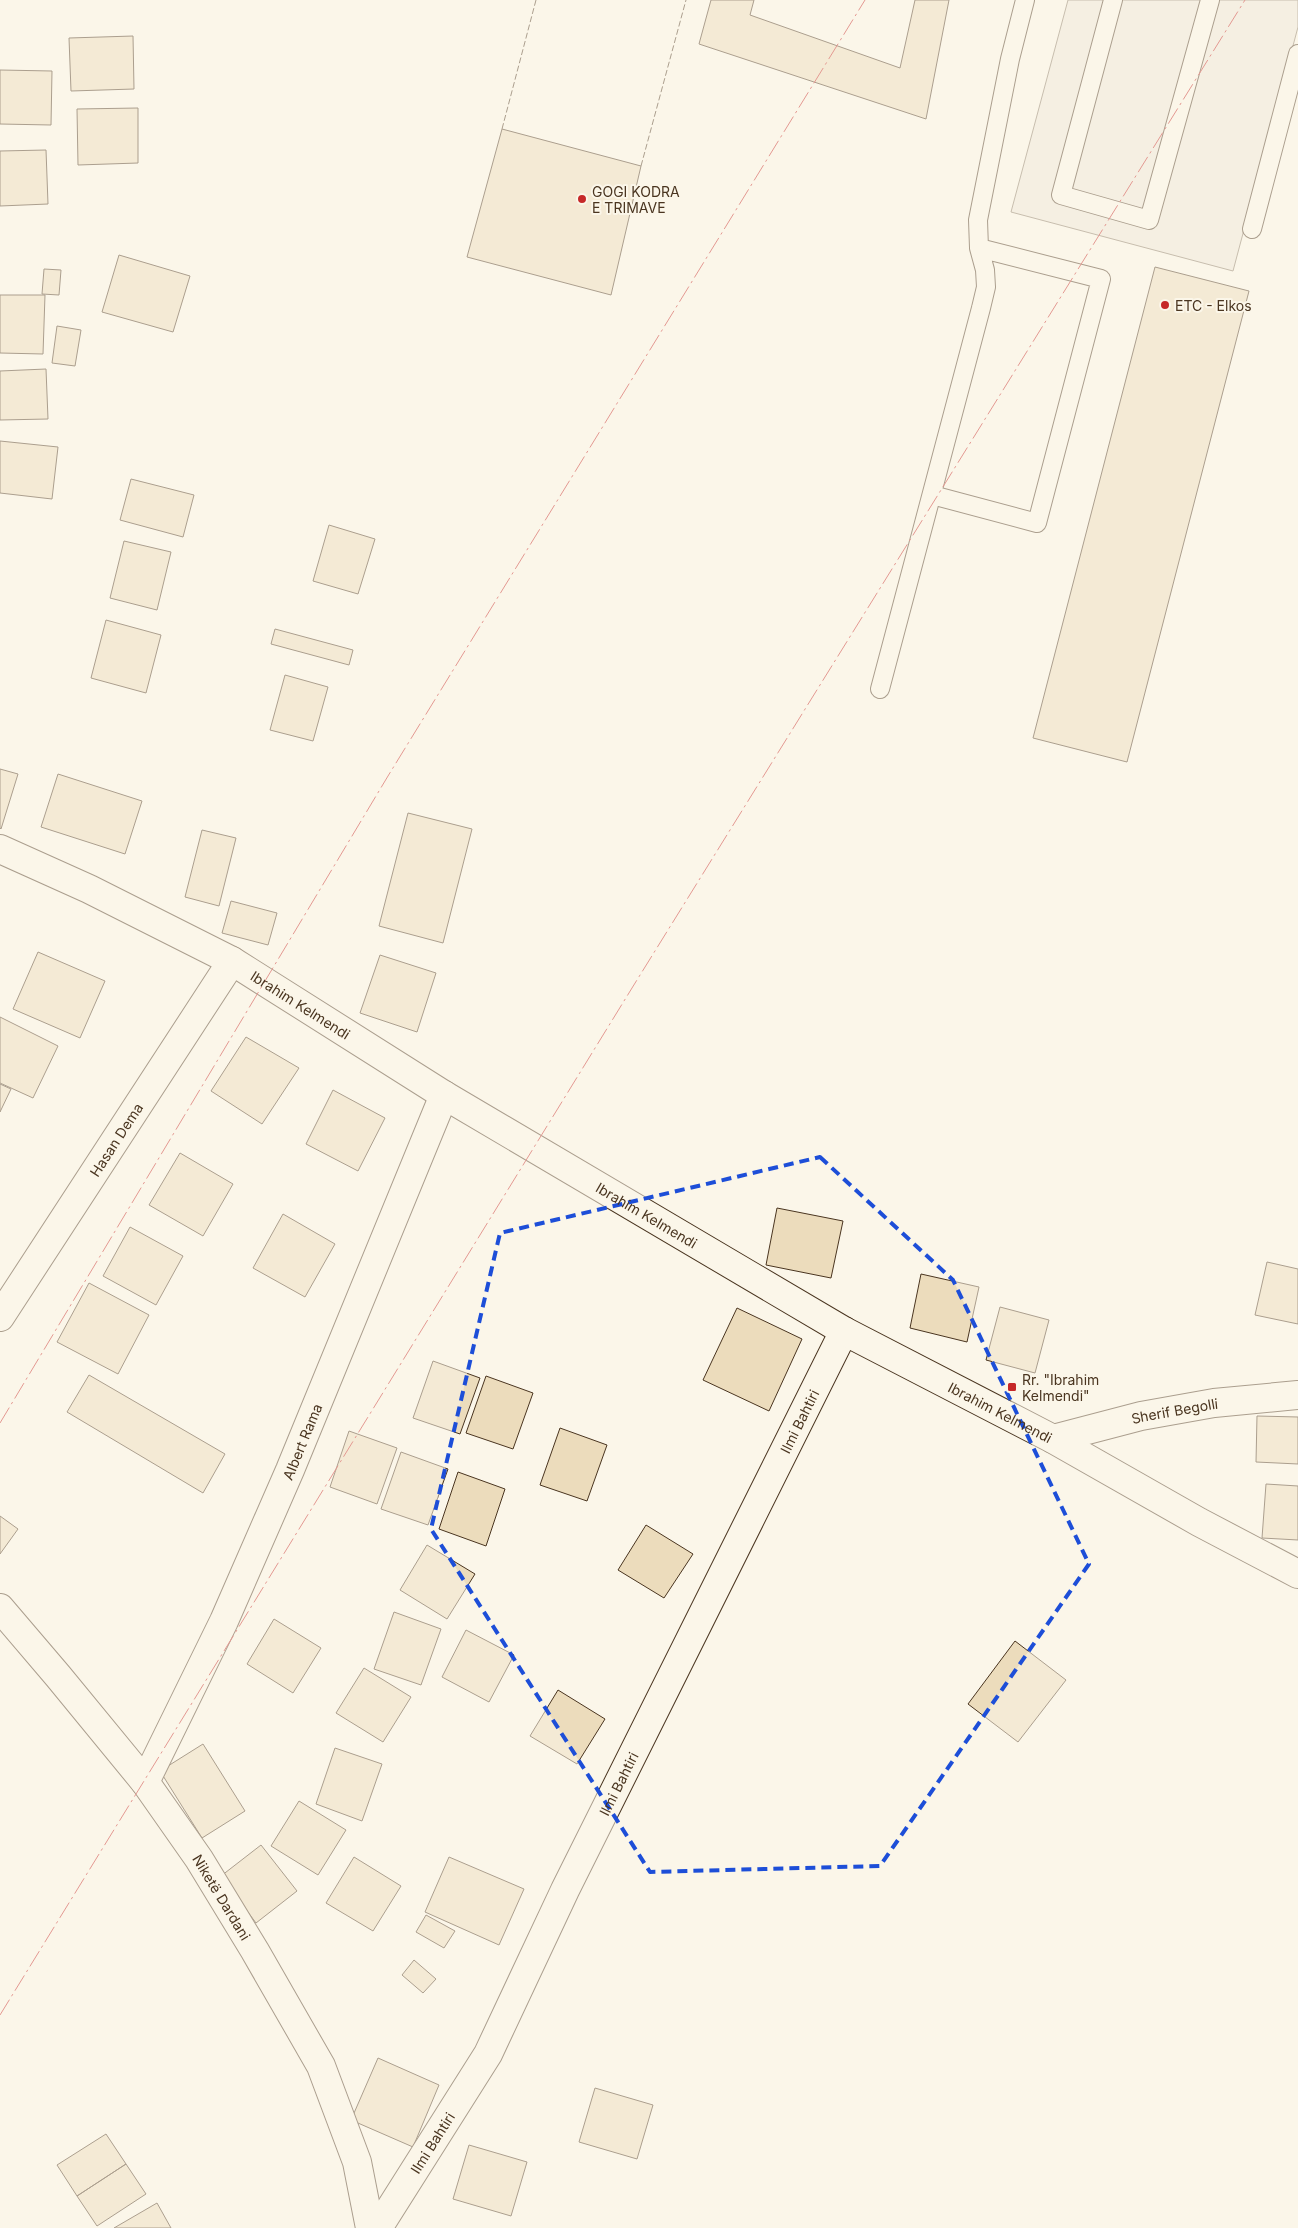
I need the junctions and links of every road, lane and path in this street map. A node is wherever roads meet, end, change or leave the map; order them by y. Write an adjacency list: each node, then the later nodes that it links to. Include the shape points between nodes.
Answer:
1 (1025, 0): 6 (lane, via 992,144 978,220)
2 (1113, 0): 3 (lane, via 1061,195 1149,220)
3 (1210, 0)
4 (1298, 54): 5 (lane)
5 (1252, 229)
6 (979, 248): 7 (lane, via 986,287); 7 (lane, via 1101,279 1037,524)
7 (932, 495): 8 (lane)
8 (880, 689)
9 (0, 849): 10 (street, Ibrahim Kelmendi, via 89,888)
10 (232, 961): 11 (street, Ibrahim Kelmendi); 12 (street, Hasan Dema)
11 (444, 1095): 13 (street, Ibrahim Kelmendi); 18 (street, Albert Rama, via 290,1470 224,1621)
12 (0, 1316)
13 (844, 1331): 15 (street, Ibrahim Kelmendi); 20 (street, Ilmi Bahtiri, via 569,1882 488,2054)
14 (1298, 1394): 15 (street, Sherif Begolli, via 1214,1403)
15 (1053, 1439): 16 (street, Ibrahim Kelmendi)
16 (1298, 1574)
17 (0, 1608): 18 (street, Niketë Dardani)
18 (145, 1782): 19 (street, Niketë Dardani, via 256,1950 320,2066 357,2162)
19 (370, 2228)
20 (378, 2228)

